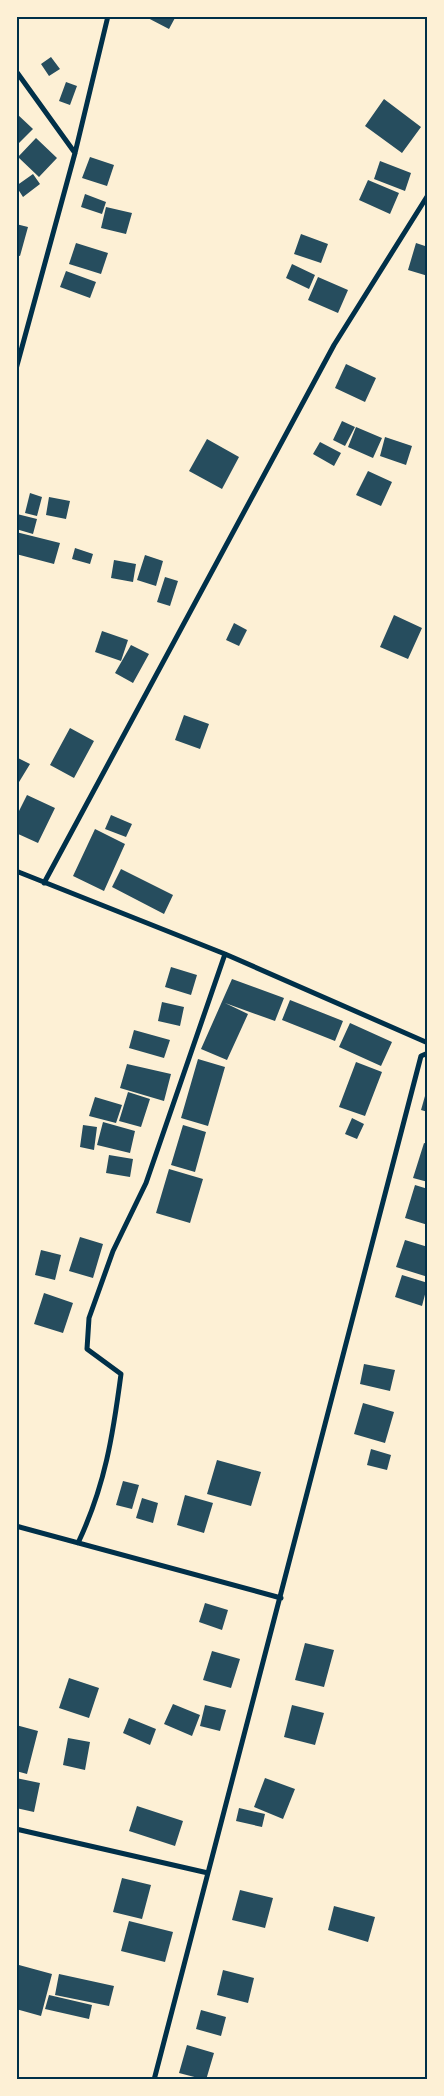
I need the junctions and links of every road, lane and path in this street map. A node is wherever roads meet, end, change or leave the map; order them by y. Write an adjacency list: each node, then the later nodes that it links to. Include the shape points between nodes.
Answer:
1 (108, 16): 3 (street)
2 (16, 71): 3 (street)
3 (75, 153): 5 (street)
4 (428, 194): 7 (street, via 334,344)
5 (16, 369)
6 (16, 871): 7 (street)
7 (44, 883): 8 (street)
8 (225, 954): 9 (street); 12 (street, via 146,1184 113,1251 89,1318 87,1349 121,1374 112,1446 91,1516)
9 (428, 1043)
10 (428, 1053): 13 (street, via 421,1056)
11 (16, 1526): 12 (street)
12 (78, 1543): 13 (street)
13 (281, 1598): 15 (street)
14 (16, 1829): 15 (street)
15 (208, 1873): 16 (street)
16 (154, 2080)

